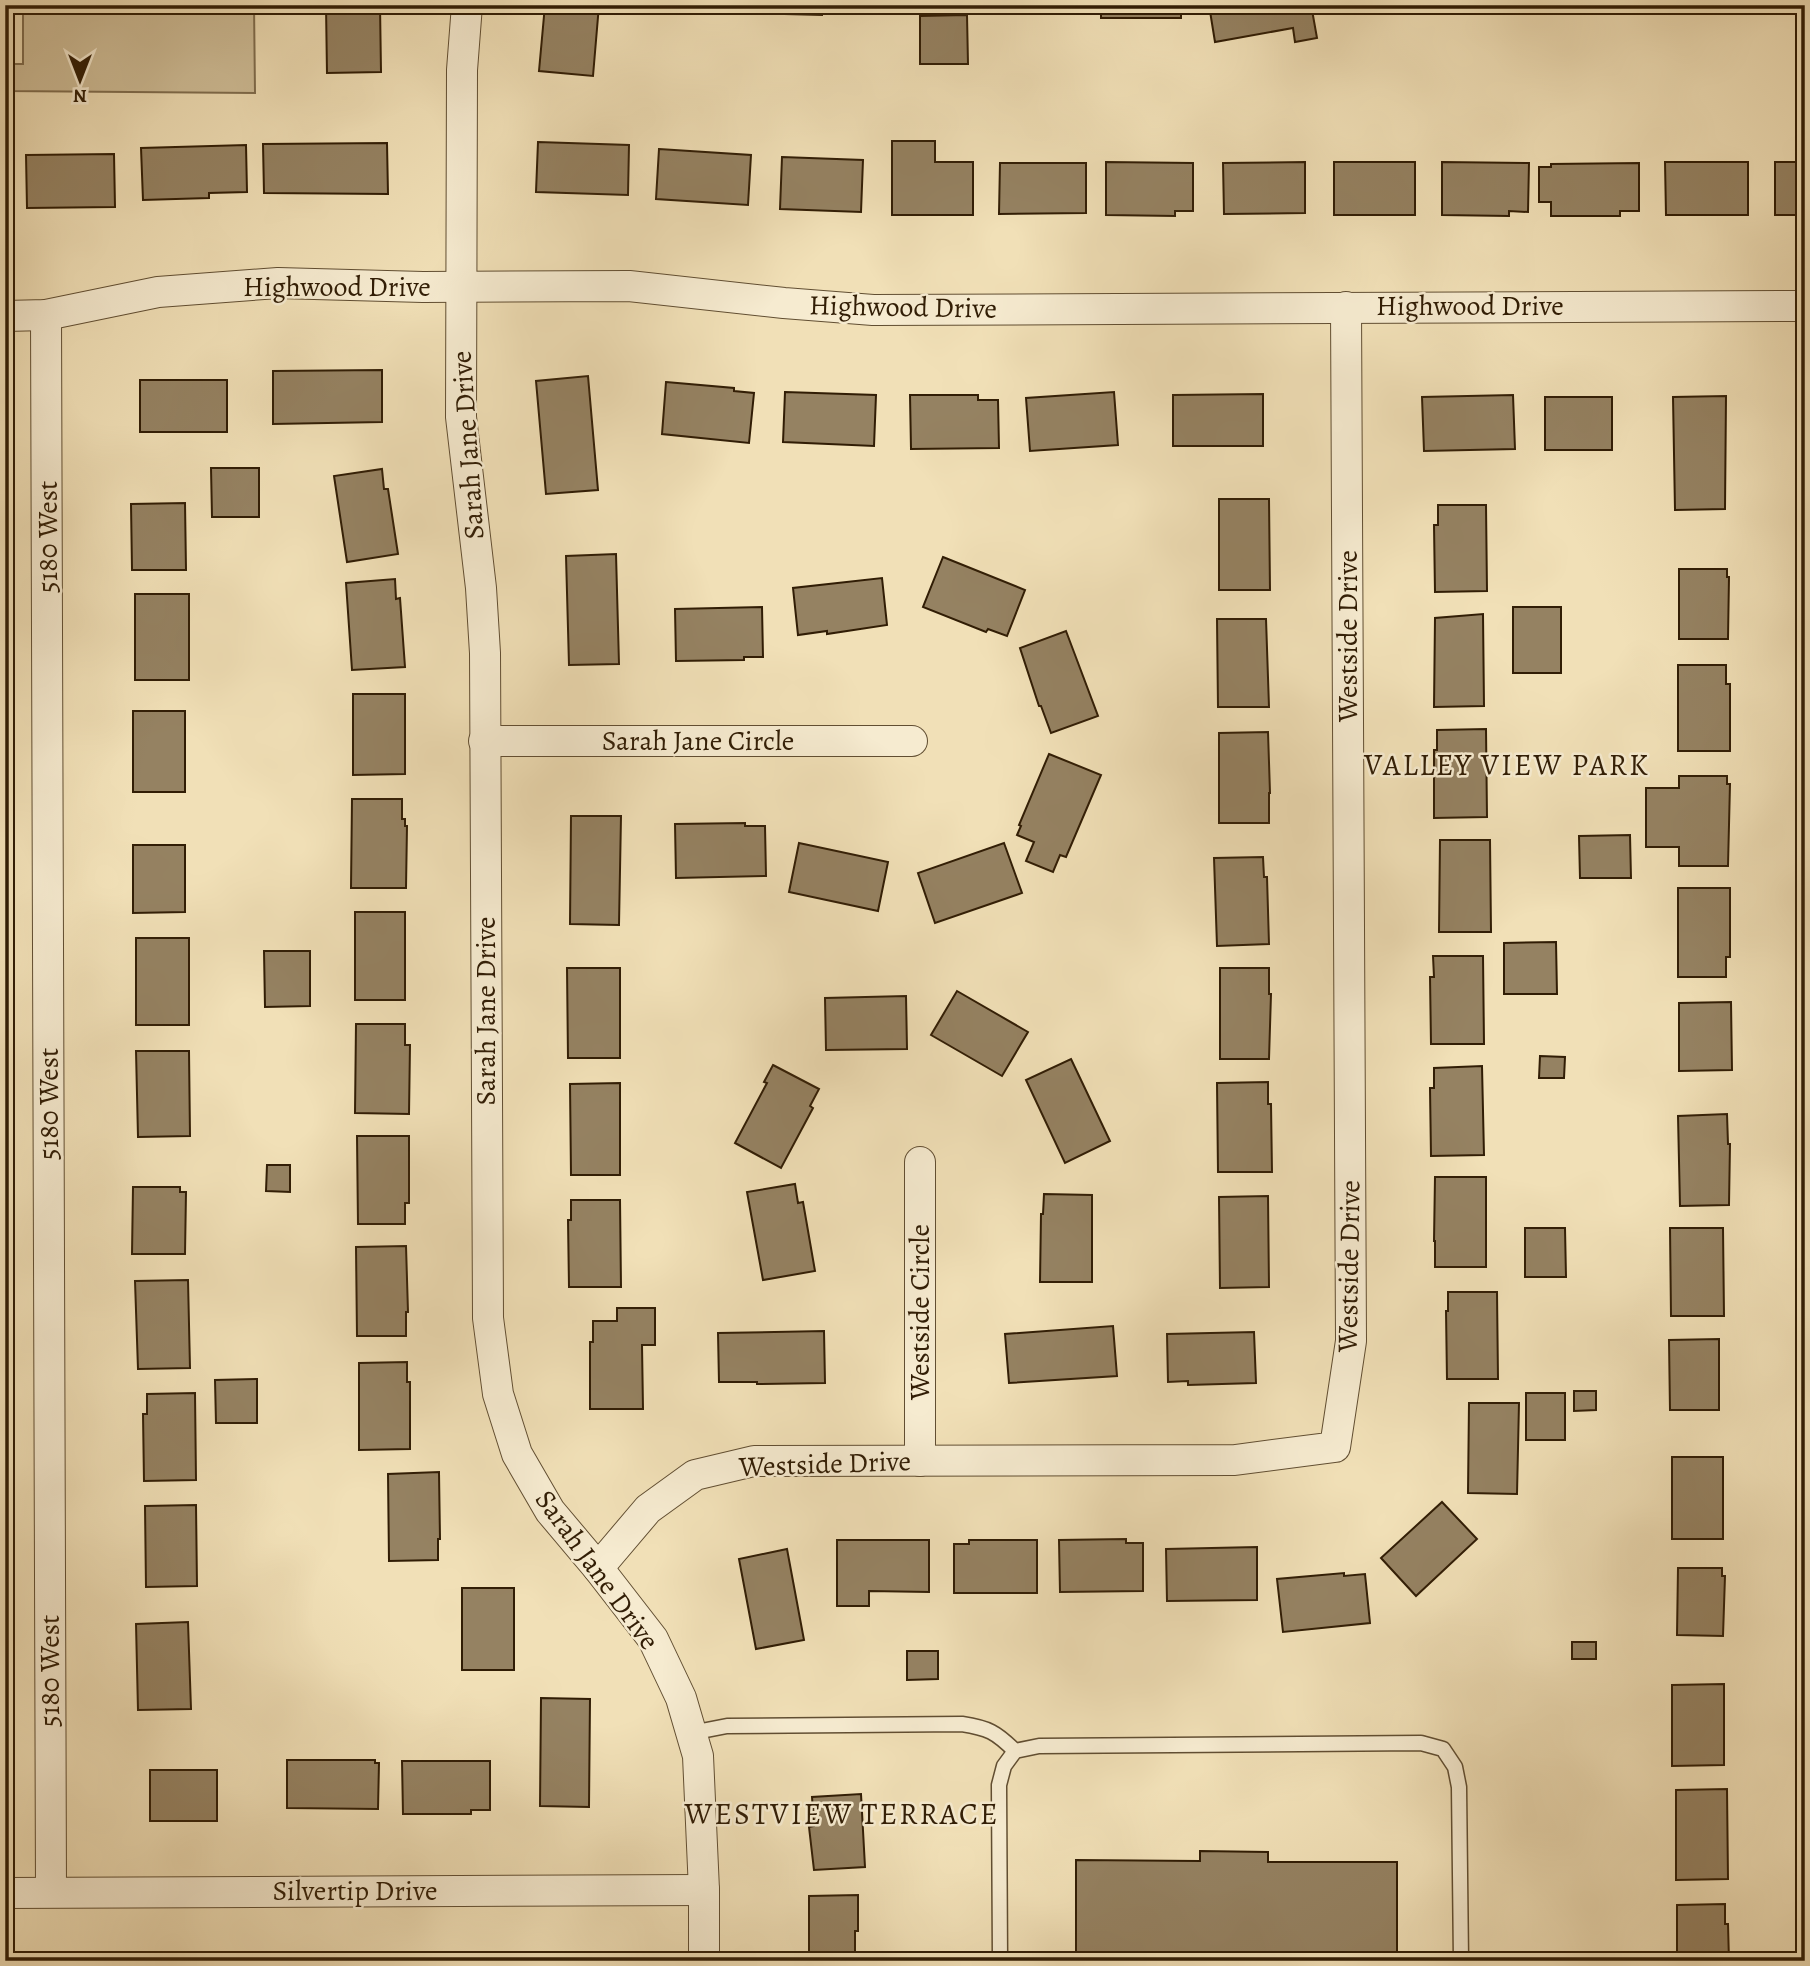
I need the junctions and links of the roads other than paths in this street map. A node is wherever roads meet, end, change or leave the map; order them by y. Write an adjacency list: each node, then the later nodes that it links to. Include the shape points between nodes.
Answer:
1 (467, 5): 2 (street, Sarah Jane Drive)
2 (460, 287): 4 (street, Highwood Drive, via 629,286 873,310); 5 (street, Highwood Drive, via 278,283 158,292); 7 (street, Sarah Jane Drive, via 461,417 481,588)
3 (1805, 306): 4 (street, Highwood Drive)
4 (1346, 307): 10 (street, Westside Drive, via 1351,1341 1335,1447 1236,1461)
5 (46, 315): 6 (street, Highwood Drive); 15 (street, 5180 West)
6 (5, 316)
7 (484, 741): 8 (street, Sarah Jane Circle); 11 (street, Sarah Jane Drive, via 488,1318 498,1394 517,1454 550,1511)
8 (912, 741)
9 (920, 1162): 10 (street, Westside Circle)
10 (919, 1461): 11 (street, Westside Drive, via 754,1461 695,1475 648,1509)
11 (598, 1567): 12 (street, Sarah Jane Drive, via 653,1639 681,1698)
12 (691, 1733): 13 (lane, via 727,1726 962,1724 986,1728); 14 (street, Sarah Jane Drive, via 698,1756)
13 (1015, 1751): 18 (lane, via 1004,1766 999,1785); 19 (lane, via 1039,1746 1407,1743 1443,1749 1455,1767 1459,1787)
14 (704, 1890): 15 (street, Silvertip Drive); 17 (street, Sarah Jane Drive)
15 (51, 1892): 16 (street, Silvertip Drive)
16 (5, 1893)
17 (704, 1961)
18 (1000, 1961)
19 (1461, 1961)

